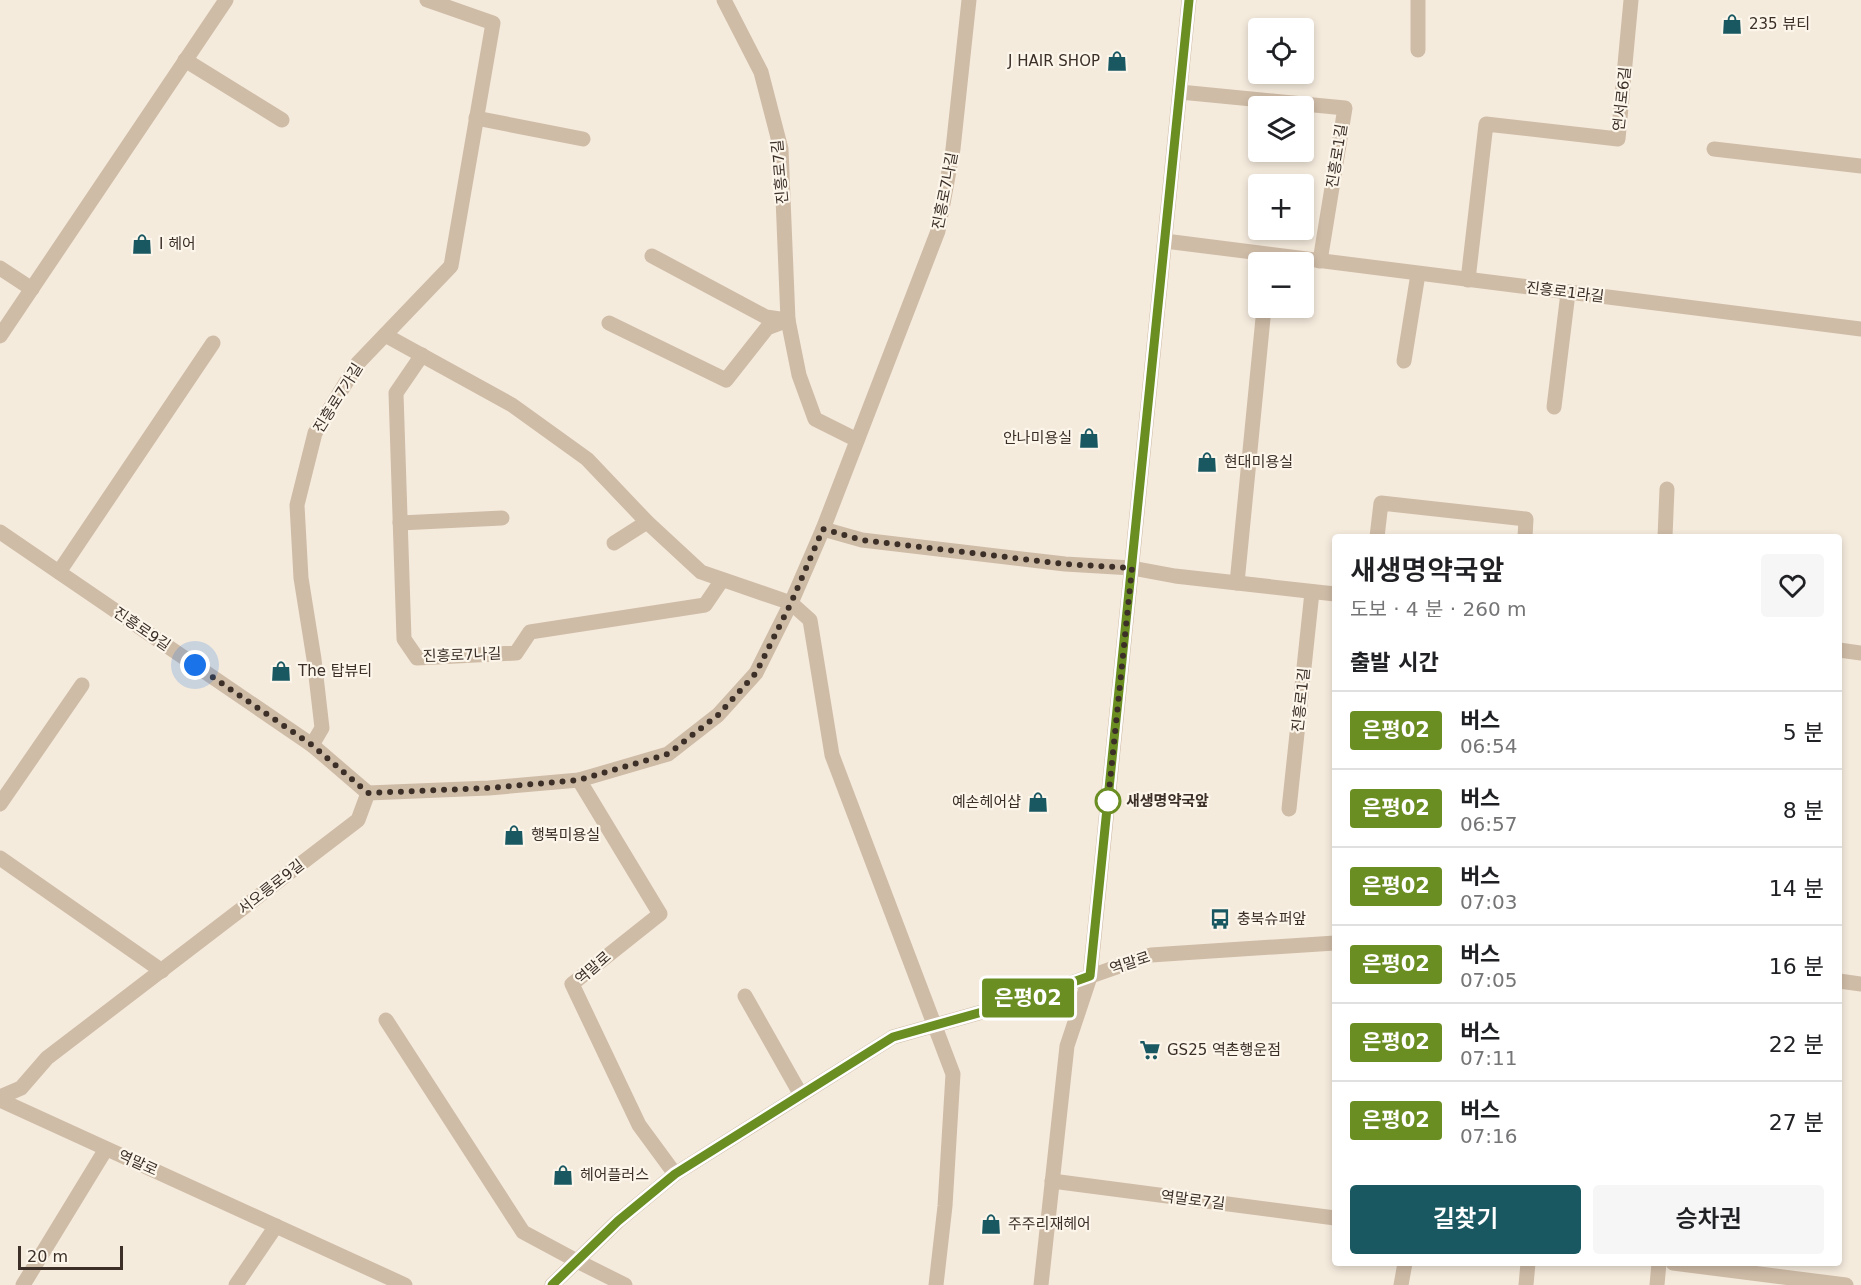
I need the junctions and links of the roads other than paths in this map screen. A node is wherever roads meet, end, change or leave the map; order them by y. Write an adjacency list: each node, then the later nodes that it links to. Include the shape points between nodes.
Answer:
1 (226, 0): 9 (street)
2 (427, 0): 11 (street, 진흥로7가길, via 493,23)
3 (724, 0): 27 (street, 진흥로7길, via 761,72 781,149)
4 (969, 0): 36 (street, 진흥로7나길, via 953,149 939,231)
5 (1189, 0): 10 (street)
6 (1418, 0): 8 (street)
7 (1631, 0): 23 (street, 연서로6길, via 1618,139 1486,124)
8 (1418, 50)
9 (185, 60): 12 (street); 24 (street)
10 (1180, 92): 16 (street); 20 (street, 진흥로1길, via 1345,108)
11 (476, 118): 13 (street); 30 (street, 진흥로7가길, via 451,266)
12 (282, 120)
13 (584, 139)
14 (1714, 150): 15 (street)
15 (1861, 166)
16 (1165, 242): 17 (street, 진흥로1라길); 47 (street)
17 (1248, 255)
18 (652, 256): 27 (street, via 766,317)
19 (1314, 261): 20 (street, 진흥로1라길)
20 (1320, 261): 22 (street, 진흥로1라길)
21 (0, 268): 24 (street)
22 (1418, 274): 23 (street, 진흥로1라길); 34 (street)
23 (1468, 280): 25 (street, 진흥로1라길)
24 (32, 289): 31 (street)
25 (1568, 293): 29 (street, 진흥로1라길); 35 (street)
26 (1263, 318): 50 (street)
27 (789, 320): 28 (street, via 767,328 726,380); 36 (street, via 798,375 815,418)
28 (609, 323)
29 (1861, 329)
30 (385, 335): 33 (street); 57 (street, 진흥로7가길, via 358,363 315,433 297,505 302,578 322,728)
31 (0, 336)
32 (213, 343): 48 (street)
33 (422, 355): 39 (street, via 512,405 587,459); 40 (street, 진흥로7나길, via 396,393)
34 (1404, 361)
35 (1554, 407)
36 (857, 440): 41 (street, 진흥로7나길)
37 (1667, 489): 45 (street)
38 (502, 518): 40 (street)
39 (647, 522): 46 (street); 49 (street, via 700,572)
40 (400, 523): 49 (street, 진흥로7나길, via 404,639 417,658 516,653 530,632 705,605)
41 (823, 529): 47 (street, via 862,540); 53 (street, 진흥로7나길)
42 (0, 532): 48 (street, 진흥로9길)
43 (1377, 534): 44 (street, via 1381,503 1526,519)
44 (1525, 534)
45 (1665, 534)
46 (614, 543)
47 (1132, 568): 50 (street); 65 (street)
48 (59, 572): 57 (street, 진흥로9길)
49 (722, 580): 53 (street)
50 (1238, 583): 51 (street)
51 (1312, 592): 52 (street); 61 (street, 진흥로1길)
52 (1332, 594)
53 (791, 603): 58 (street, 진흥로7나길, via 756,673 718,715 668,754); 70 (street, via 810,620 832,754)
54 (1842, 650): 55 (street)
55 (1861, 653)
56 (82, 685): 60 (street)
57 (312, 745): 59 (street, 진흥로9길)
58 (579, 780): 59 (street, 진흥로7나길); 74 (street, 역말로, via 660,914 572,984 639,1125)
59 (368, 793): 64 (street, 서오릉로9길, via 358,820)
60 (0, 804)
61 (1289, 809)
62 (0, 858): 64 (street)
63 (1332, 942): 65 (street, 역말로, via 1151,955)
64 (162, 971): 72 (street, 서오릉로9길, via 47,1058 21,1088)
65 (1090, 976): 70 (street, 역말로, via 1014,1003); 75 (street, via 1067,1046)
66 (1842, 981): 67 (street)
67 (1861, 984)
68 (745, 996): 71 (street)
69 (386, 1020): 78 (street, via 523,1232)
70 (933, 1025): 71 (street, 역말로, via 893,1037); 89 (street, via 953,1074)
71 (801, 1095): 74 (street, 역말로)
72 (0, 1099): 73 (street, 역말로)
73 (106, 1149): 77 (street, 역말로); 84 (street)
74 (675, 1174): 78 (street, 역말로)
75 (1052, 1181): 76 (street, 역말로7길); 90 (street)
76 (1332, 1218)
77 (276, 1226): 85 (street); 86 (street, 역말로)
78 (577, 1261): 87 (street, 역말로); 88 (street)
79 (1404, 1266): 91 (street)
80 (1528, 1266): 92 (street)
81 (1659, 1266): 93 (street)
82 (1691, 1266): 83 (street)
83 (1774, 1280): 94 (street)
84 (23, 1285)
85 (236, 1285)
86 (405, 1285)
87 (552, 1285)
88 (625, 1285)
89 (936, 1285)
90 (1041, 1285)
91 (1401, 1285)
92 (1526, 1285)
93 (1657, 1285)
94 (1846, 1285)

